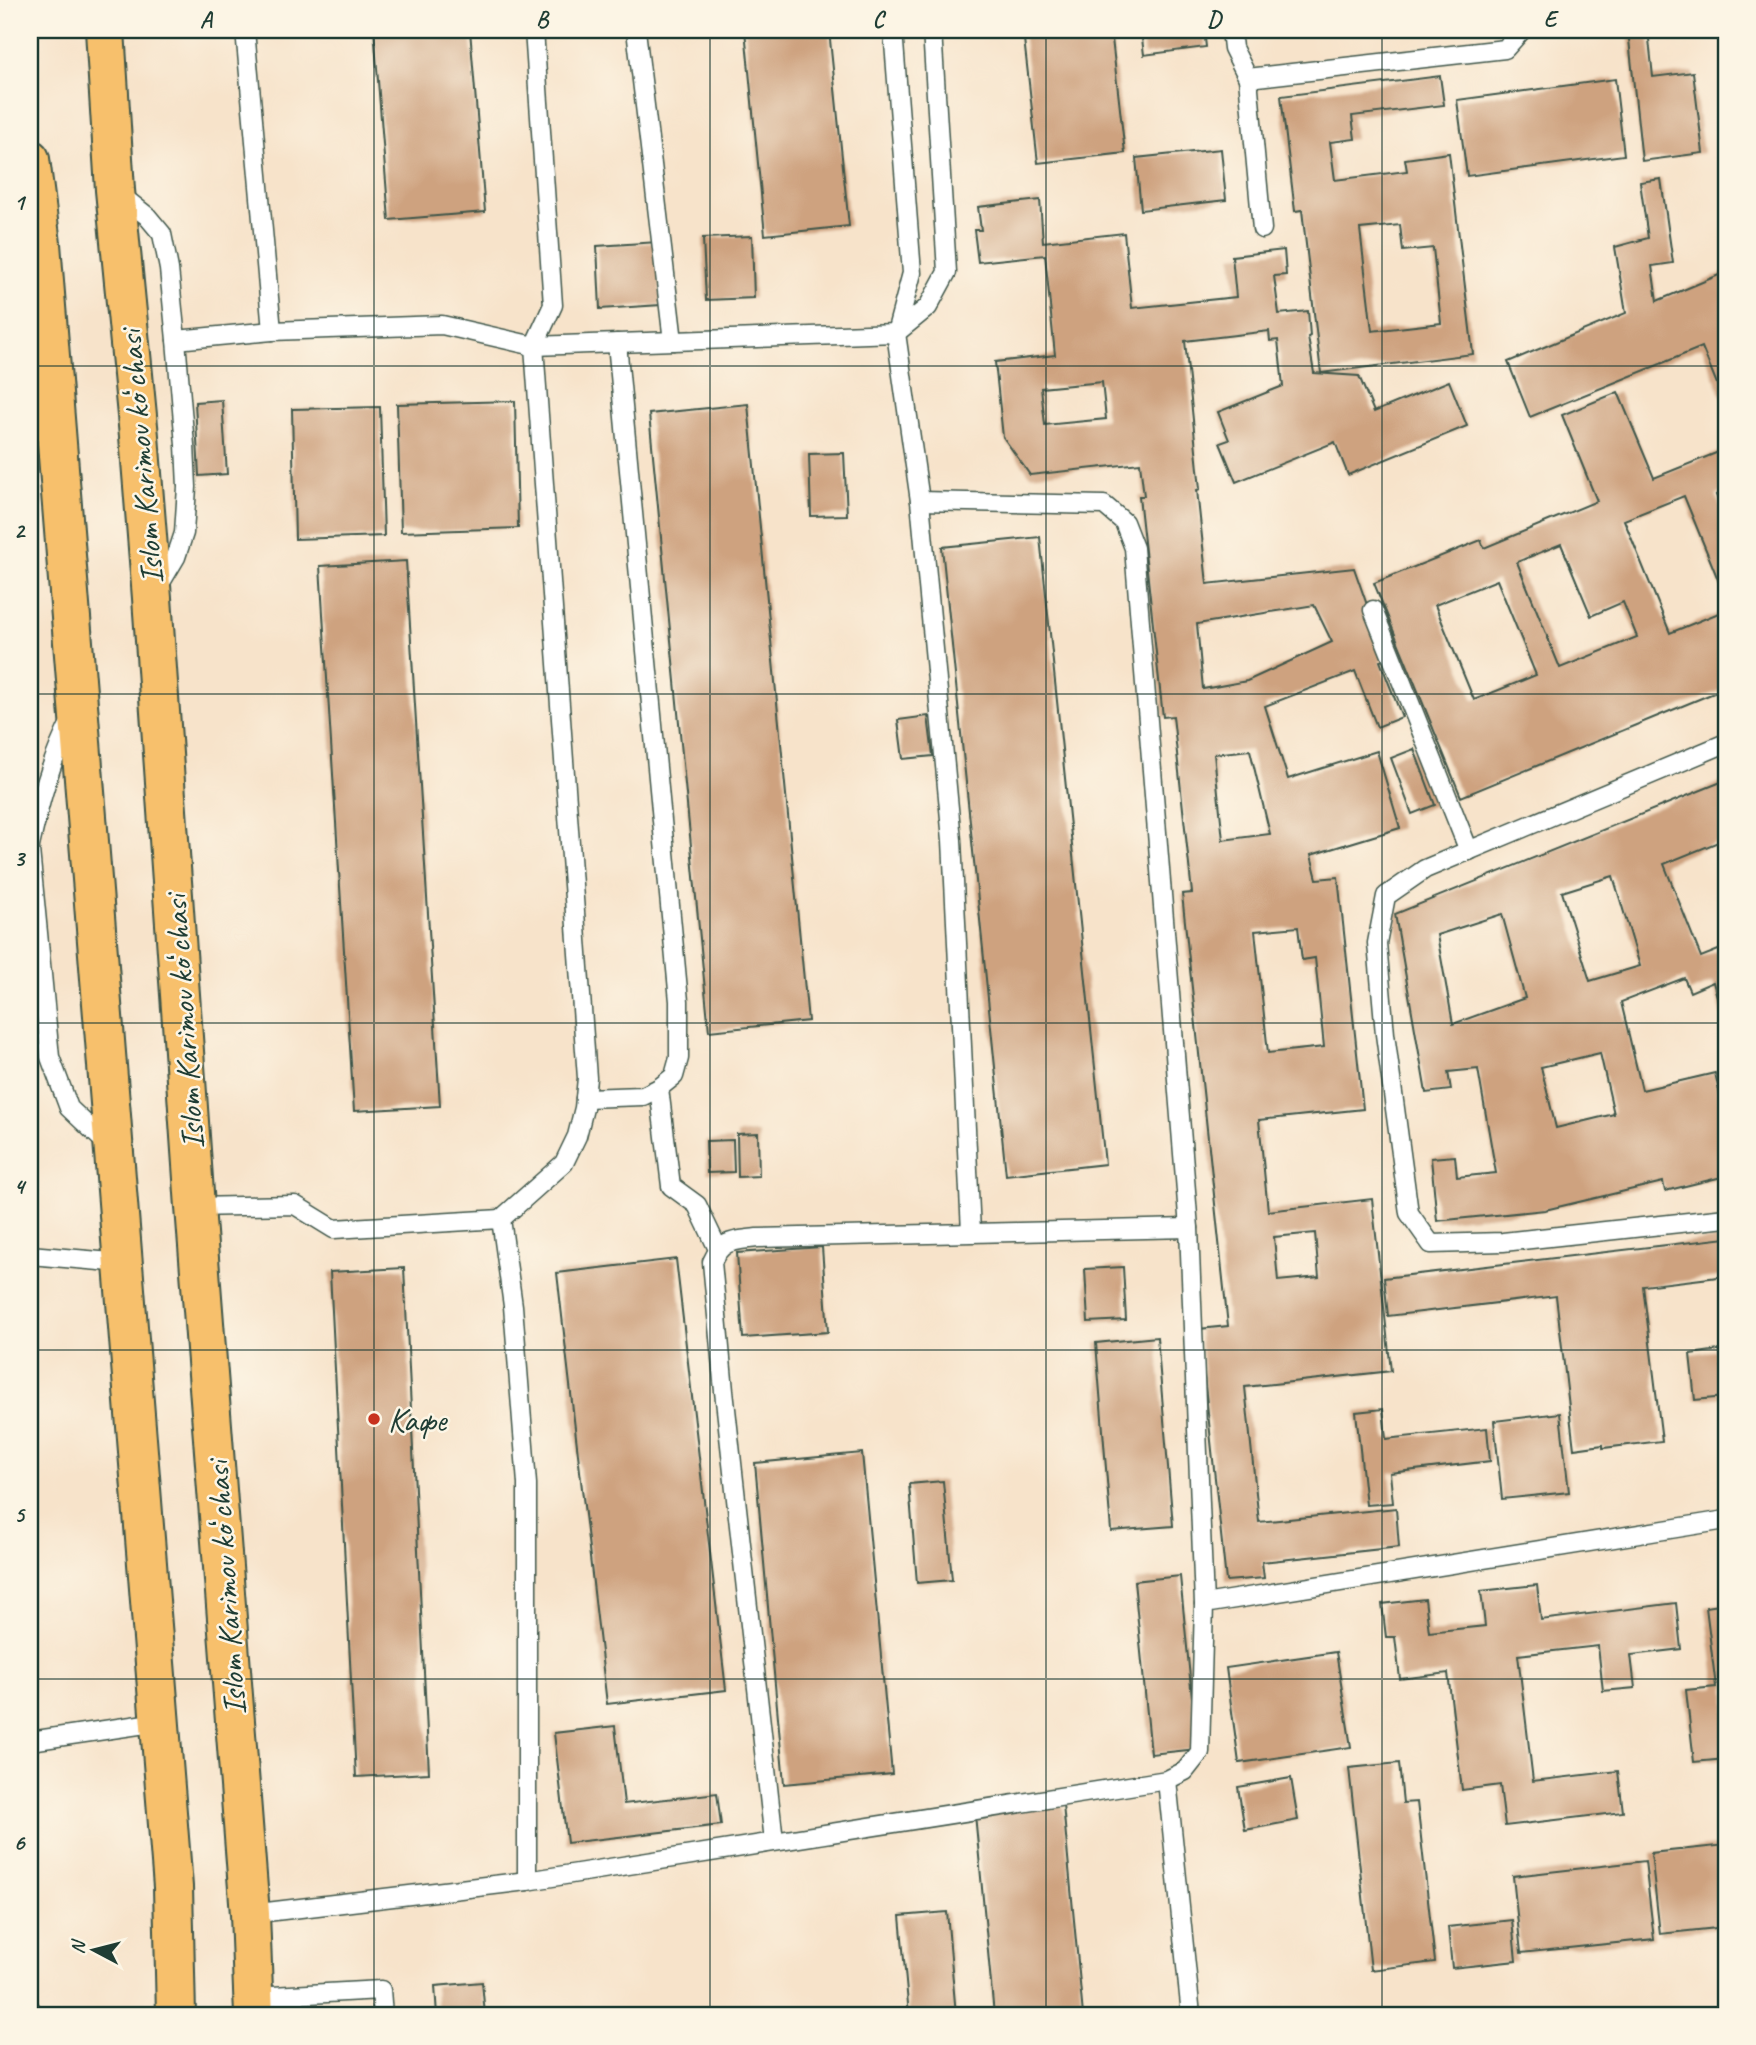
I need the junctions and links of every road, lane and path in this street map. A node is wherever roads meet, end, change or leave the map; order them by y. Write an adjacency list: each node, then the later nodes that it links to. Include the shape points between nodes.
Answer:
1 (105, 30): 11 (main road, Islom Karimov koʻchasi)
2 (245, 30): 14 (lane)
3 (534, 30): 19 (lane, via 553,305)
4 (636, 30): 17 (lane)
5 (893, 30): 15 (lane, via 912,273)
6 (932, 30): 15 (lane, via 947,272 928,307)
7 (1231, 30): 9 (lane, via 1233,48)
8 (1522, 30): 9 (lane, via 1505,49)
9 (1248, 78): 12 (lane)
10 (30, 159): 13 (main road)
11 (115, 190): 16 (lane, via 162,234); 21 (main road, Islom Karimov koʻchasi)
12 (1262, 229)
13 (35, 235): 23 (main road)
14 (272, 331): 16 (lane); 19 (lane, via 442,324)
15 (896, 334): 17 (lane); 20 (lane)
16 (176, 340): 21 (lane, via 187,487 184,533)
17 (673, 341): 18 (lane)
18 (617, 343): 19 (lane); 27 (lane, via 679,1001 679,1058 674,1076)
19 (534, 346): 28 (lane)
20 (919, 501): 33 (lane, via 1104,505 1124,522 1129,535); 34 (lane, via 952,840)
21 (152, 598): 30 (main road, Islom Karimov koʻchasi)
22 (1373, 610): 26 (lane)
23 (78, 707): 25 (lane, via 58,746); 29 (main road)
24 (1726, 743): 26 (lane)
25 (30, 848): 29 (lane, via 50,1057 69,1108)
26 (1469, 850): 31 (lane, via 1425,869 1386,896 1377,943 1409,1213 1431,1244 1503,1242)
27 (659, 1088): 28 (lane, via 643,1096); 35 (lane, via 671,1186 697,1205)
28 (586, 1098): 32 (lane, via 577,1136 564,1163)
29 (114, 1151): 37 (main road)
30 (195, 1207): 32 (lane, via 295,1205 334,1229); 45 (main road, Islom Karimov koʻchasi)
31 (1726, 1218)
32 (501, 1219): 44 (lane, via 527,1484)
33 (1189, 1228): 34 (lane); 39 (lane)
34 (971, 1232): 35 (lane, via 757,1238 730,1241)
35 (718, 1249): 43 (lane, via 712,1262)
36 (30, 1255): 37 (lane)
37 (123, 1263): 40 (main road)
38 (1726, 1520): 39 (lane)
39 (1204, 1604): 42 (lane, via 1200,1752 1185,1771)
40 (159, 1722): 41 (lane); 49 (main road, via 173,1887)
41 (30, 1741)
42 (1167, 1780): 43 (lane); 51 (lane)
43 (774, 1841): 44 (lane)
44 (527, 1881): 45 (lane)
45 (250, 1914): 46 (main road, Islom Karimov koʻchasi)
46 (254, 2006): 50 (lane, via 381,1990)
47 (30, 2008): 48 (lane)
48 (30, 2015)
49 (176, 2015)
50 (383, 2015)
51 (1191, 2015)

